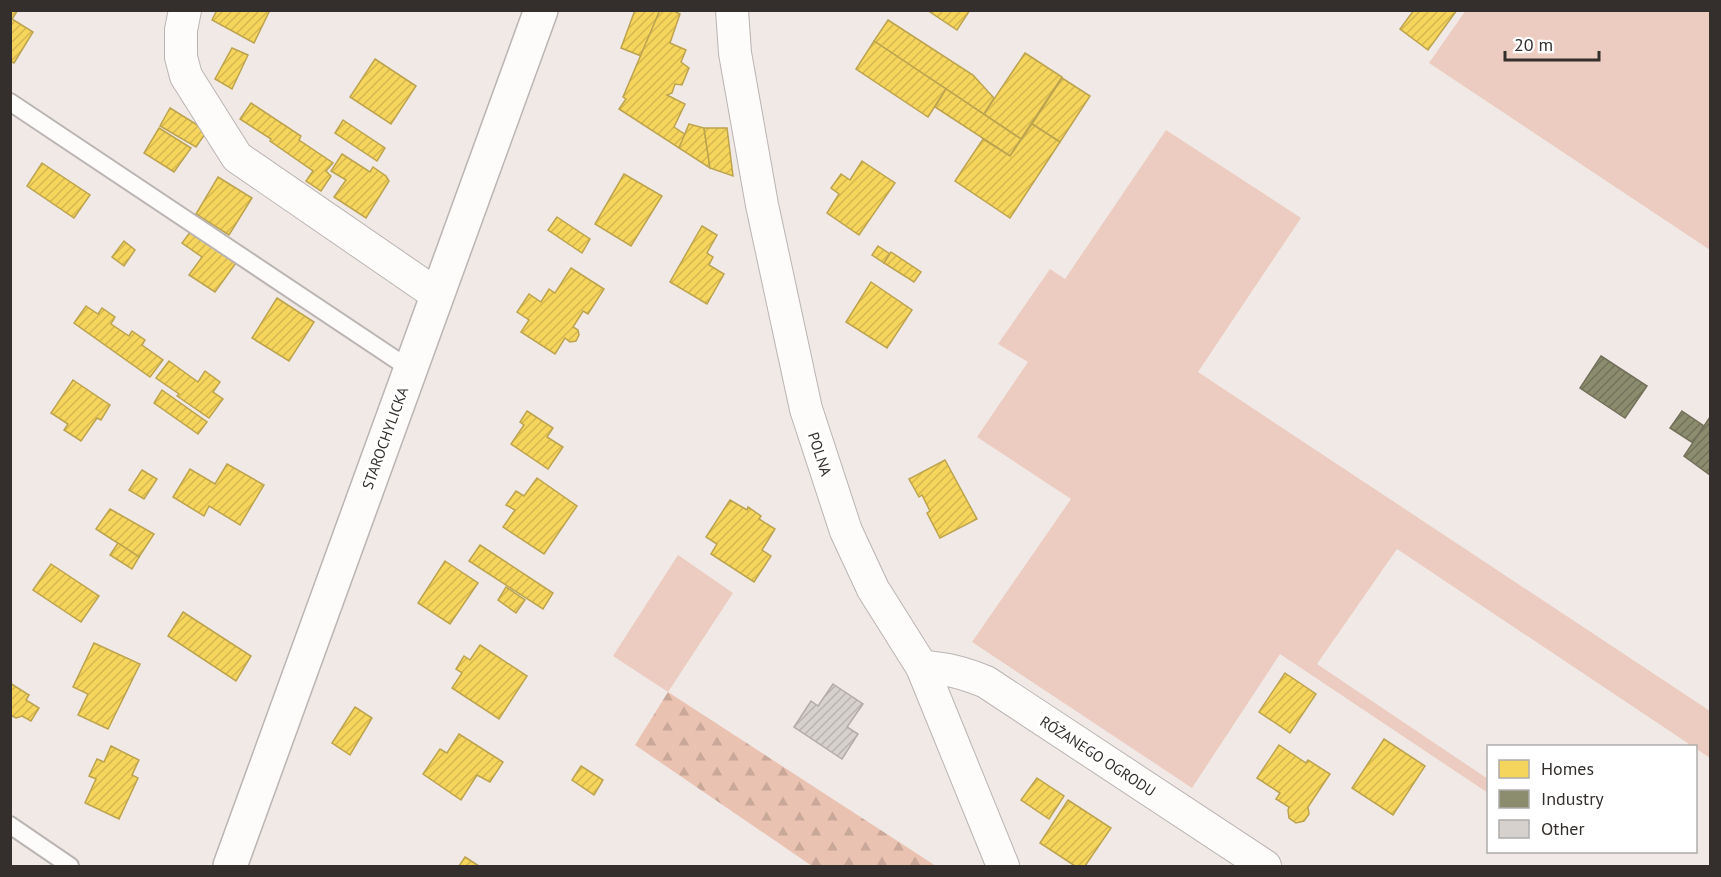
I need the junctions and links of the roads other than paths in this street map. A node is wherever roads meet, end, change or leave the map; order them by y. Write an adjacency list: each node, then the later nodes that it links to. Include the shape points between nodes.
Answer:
1 (185, 10): 5 (street, via 181,57 186,76 237,158)
2 (541, 10): 5 (street, STAROCHYLICKA)
3 (732, 10): 7 (street, POLNA, via 735,53 762,205 806,409 846,531 873,589)
4 (10, 102): 6 (lane)
5 (436, 294): 6 (street, STAROCHYLICKA)
6 (410, 369): 10 (street, STAROCHYLICKA)
7 (922, 667): 11 (street, POLNA); 12 (street, RÓŻANEGO OGRODU, via 962,672 986,682)
8 (10, 825): 9 (lane)
9 (70, 867)
10 (230, 867)
11 (1003, 867)
12 (1265, 867)

